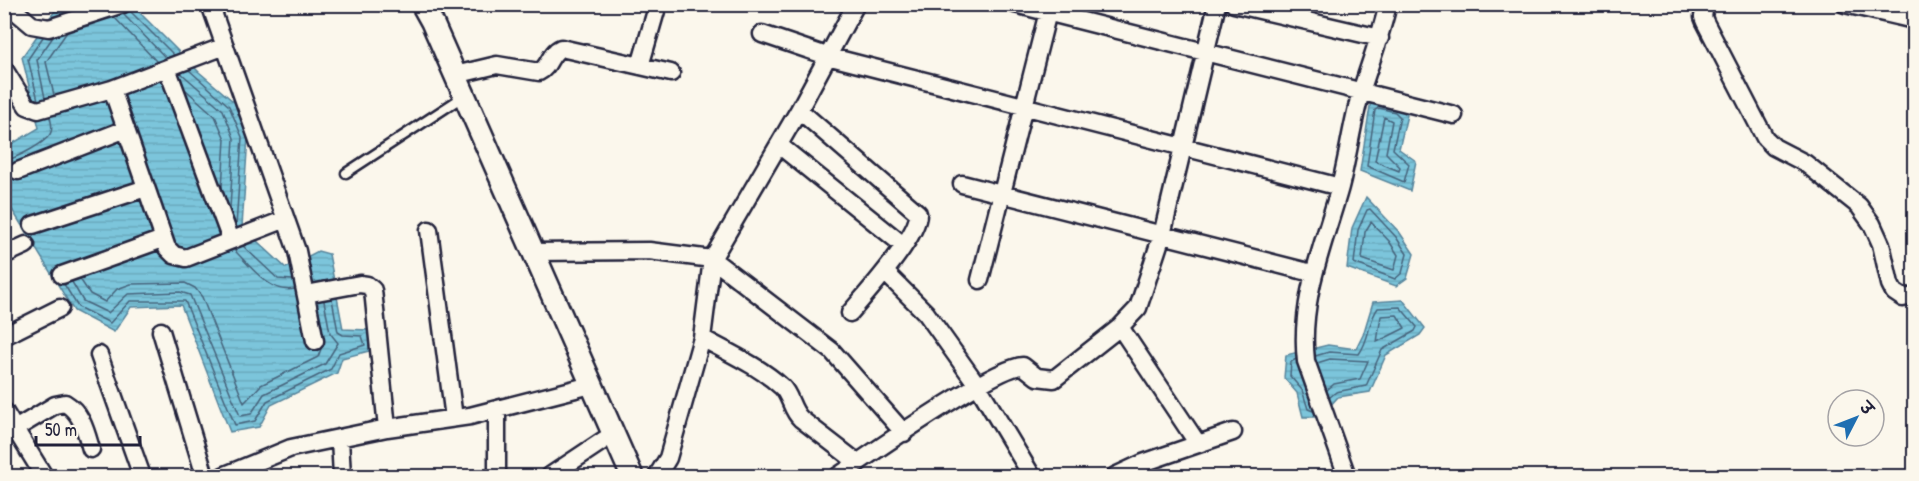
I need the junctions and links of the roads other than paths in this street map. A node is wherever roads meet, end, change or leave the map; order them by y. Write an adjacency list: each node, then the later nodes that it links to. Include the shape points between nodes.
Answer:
1 (7, 4): 2 (street, via 21,19 49,28)
2 (123, 4)
3 (210, 4): 17 (street)
4 (422, 4): 24 (street)
5 (658, 4): 20 (street)
6 (856, 4): 19 (street)
7 (1015, 4): 13 (street)
8 (1217, 4): 18 (street)
9 (1234, 4): 16 (street)
10 (1388, 4): 16 (street)
11 (1706, 4): 56 (street, via 1705,22 1765,138 1813,169 1859,206 1872,224 1894,292 1903,298)
12 (1845, 4): 14 (street)
13 (1050, 9): 18 (street); 28 (street)
14 (1914, 20)
15 (762, 34): 19 (street)
16 (1380, 38): 26 (street)
17 (225, 46): 21 (street); 40 (street)
18 (1205, 54): 26 (street); 33 (street)
19 (827, 56): 28 (street); 29 (street)
20 (640, 66): 23 (street); 24 (street, via 561,48 539,72 497,64)
21 (167, 68): 25 (street); 45 (street)
22 (4, 69): 25 (street, via 33,111)
23 (671, 74)
24 (455, 75): 27 (street)
25 (112, 89): 31 (street)
26 (1361, 92): 30 (street); 37 (street)
27 (464, 96): 35 (lane); 48 (street)
28 (1023, 106): 33 (street); 39 (street)
29 (799, 110): 32 (street); 47 (street, via 914,208 918,220)
30 (1454, 115)
31 (126, 129): 34 (street); 38 (street)
32 (779, 145): 47 (street); 50 (street)
33 (1183, 147): 37 (street); 43 (street)
34 (18, 171)
35 (346, 173)
36 (962, 184): 39 (street)
37 (1340, 187): 52 (street)
38 (146, 188): 41 (street); 44 (street)
39 (1001, 194): 43 (street); 54 (street)
40 (286, 219): 45 (street); 55 (street)
41 (33, 225)
42 (429, 230): 69 (street)
43 (1162, 235): 52 (street); 59 (street, via 1138,308)
44 (163, 239): 45 (street, via 174,255 186,258); 53 (street)
45 (231, 240)
46 (26, 245): 49 (street)
47 (903, 245): 51 (street)
48 (531, 252): 50 (street, via 648,251); 65 (street)
49 (4, 255)
50 (712, 259): 62 (street); 73 (street, via 832,351)
51 (885, 272): 58 (street); 66 (street, via 926,313)
52 (1312, 273): 91 (street, via 1304,343 1306,361)
53 (62, 275)
54 (980, 280)
55 (306, 294): 63 (street); 70 (street, via 360,284 373,290)
56 (1914, 296)
57 (60, 308): 61 (street)
58 (850, 313)
59 (1120, 327): 66 (street, via 1054,380 1042,380 1018,366); 75 (street)
60 (162, 331): 81 (street)
61 (4, 336)
62 (702, 338): 77 (street, via 763,372 784,389 801,419); 87 (street, via 668,458)
63 (315, 341)
64 (99, 355): 80 (street)
65 (591, 385): 67 (street); 72 (street)
66 (978, 386): 73 (street); 89 (street)
67 (497, 409): 69 (street); 84 (street)
68 (8, 418): 76 (street, via 65,403 83,423); 79 (street)
69 (454, 418): 70 (street)
70 (387, 428): 74 (street)
71 (1233, 432): 75 (street)
72 (613, 434): 85 (street); 86 (street)
73 (904, 434): 77 (street)
74 (340, 440): 82 (street, via 291,448); 83 (street)
75 (1198, 444): 78 (street)
76 (90, 449)
77 (858, 463): 88 (street)
78 (1144, 470): 90 (street)
79 (44, 477)
80 (142, 477)
81 (205, 477)
82 (223, 477)
83 (342, 477)
84 (497, 477)
85 (550, 477)
86 (632, 477)
87 (657, 477)
88 (838, 477)
89 (1032, 477)
90 (1115, 477)
91 (1347, 477)

